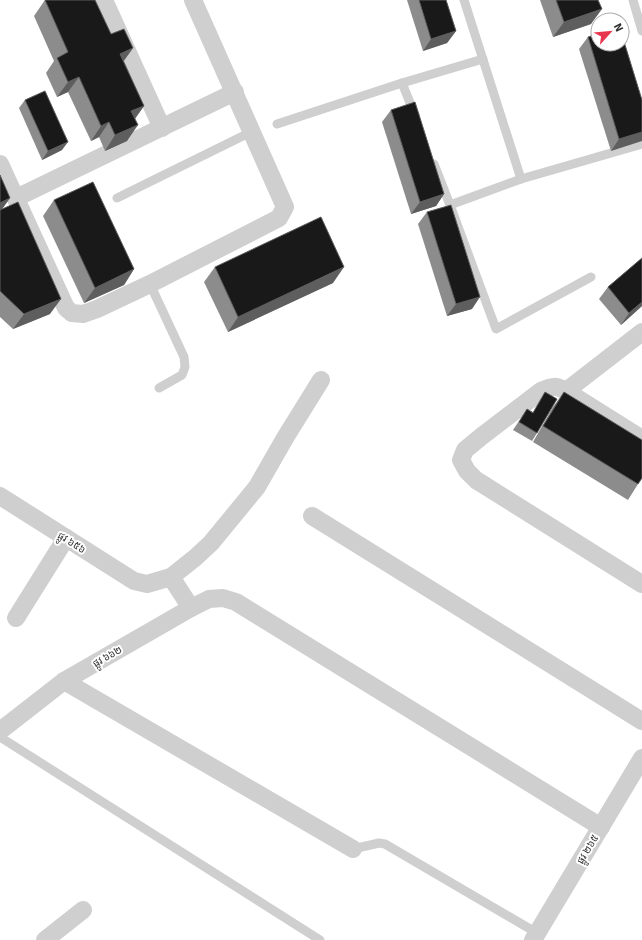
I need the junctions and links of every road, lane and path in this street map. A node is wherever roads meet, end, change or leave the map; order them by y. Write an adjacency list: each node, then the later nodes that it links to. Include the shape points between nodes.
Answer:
1 (104, 0): 11 (street)
2 (193, 0): 8 (street)
3 (464, 0): 6 (lane)
4 (633, 0): 5 (lane)
5 (642, 31)
6 (483, 60): 7 (lane); 16 (lane)
7 (402, 83): 9 (lane); 10 (lane)
8 (234, 92): 11 (street); 12 (street)
9 (277, 124)
10 (419, 126)
11 (162, 128): 17 (street)
12 (251, 132): 18 (lane); 21 (street, via 285,207 279,218)
13 (642, 144): 16 (lane)
14 (430, 156): 19 (lane)
15 (0, 164): 17 (street)
16 (521, 179): 19 (lane)
17 (16, 198): 21 (street, via 66,308 72,313 83,314 97,309)
18 (117, 198)
19 (450, 205): 20 (lane, via 496,329)
20 (591, 277)
21 (150, 284): 24 (lane, via 184,357 185,367 182,376)
22 (642, 332): 25 (street)
23 (321, 380): 30 (street, via 257,487 211,543)
24 (160, 388)
25 (566, 391): 26 (street); 31 (street, via 550,386 541,391 465,450 461,460 476,480)
26 (642, 439)
27 (0, 496): 29 (street, ផ្លូវ ៦៥៦)
28 (312, 516): 35 (street)
29 (66, 538): 30 (street, ផ្លូវ ៦៥៦, via 134,581 147,584); 33 (street)
30 (171, 577): 32 (street)
31 (642, 584)
32 (191, 608): 34 (street, ផ្លូវ ៦៦២); 39 (street, ផ្លូវ ៦៦២, via 209,599 224,598 236,602)
33 (16, 618)
34 (64, 680): 36 (street, ផ្លូវ ៦៦២); 40 (street)
35 (642, 721)
36 (0, 731)
37 (0, 737): 44 (lane)
38 (642, 759): 39 (street, ផ្លូវ ២៦៥)
39 (601, 827): 42 (street, ផ្លូវ ២៦៥)
40 (354, 849): 42 (lane, via 385,844)
41 (82, 910): 43 (street)
42 (535, 936)
43 (45, 940)
44 (320, 940)

